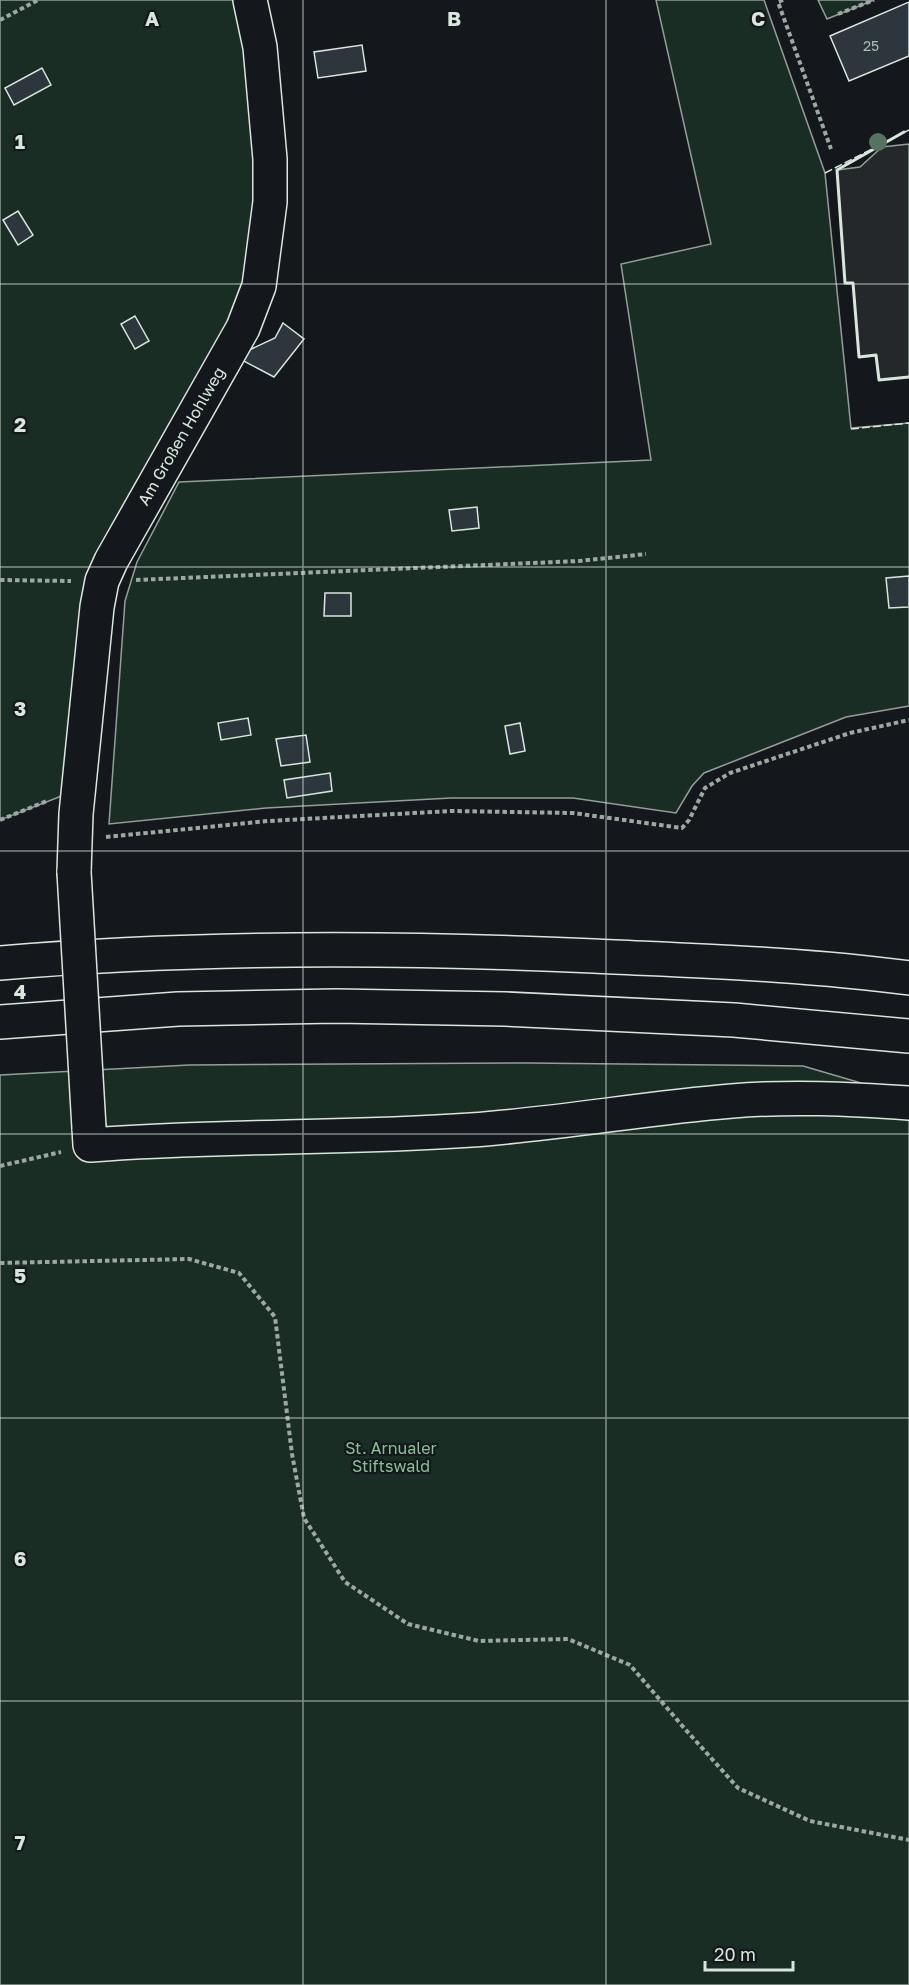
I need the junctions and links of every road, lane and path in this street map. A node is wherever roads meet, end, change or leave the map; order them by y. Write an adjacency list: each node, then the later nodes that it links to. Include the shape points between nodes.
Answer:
1 (38, 0): 6 (path)
2 (250, 0): 10 (main road, Am Großen Hohlweg, via 260,47 270,159 270,202 259,286 243,328)
3 (783, 0): 7 (path, via 778,2)
4 (874, 0): 5 (path)
5 (838, 14)
6 (0, 20)
7 (831, 150)
8 (646, 554): 10 (path, via 579,561)
9 (0, 580): 10 (path)
10 (102, 581): 12 (main road, Am Großen Hohlweg)
11 (909, 720): 14 (path, via 850,733 730,773 705,788 682,828 573,813 451,811)
12 (80, 785): 13 (path); 14 (main road, Am Großen Hohlweg)
13 (0, 820)
14 (75, 839): 20 (main road, Am Großen Hohlweg, bridge)
15 (0, 963): 16 (main road, via 176,952 330,949 741,962)
16 (909, 978)
17 (0, 1022): 18 (main road, via 178,1009 336,1006 734,1020)
18 (909, 1036)
19 (909, 1103): 20 (main road, via 839,1098 735,1101 426,1133 163,1139)
20 (89, 1136): 21 (path)
21 (0, 1166)
22 (0, 1263): 23 (path, via 189,1259 239,1273 275,1317 304,1518 345,1582 408,1624 479,1641 568,1639 630,1665 738,1788 810,1821)
23 (909, 1840)

